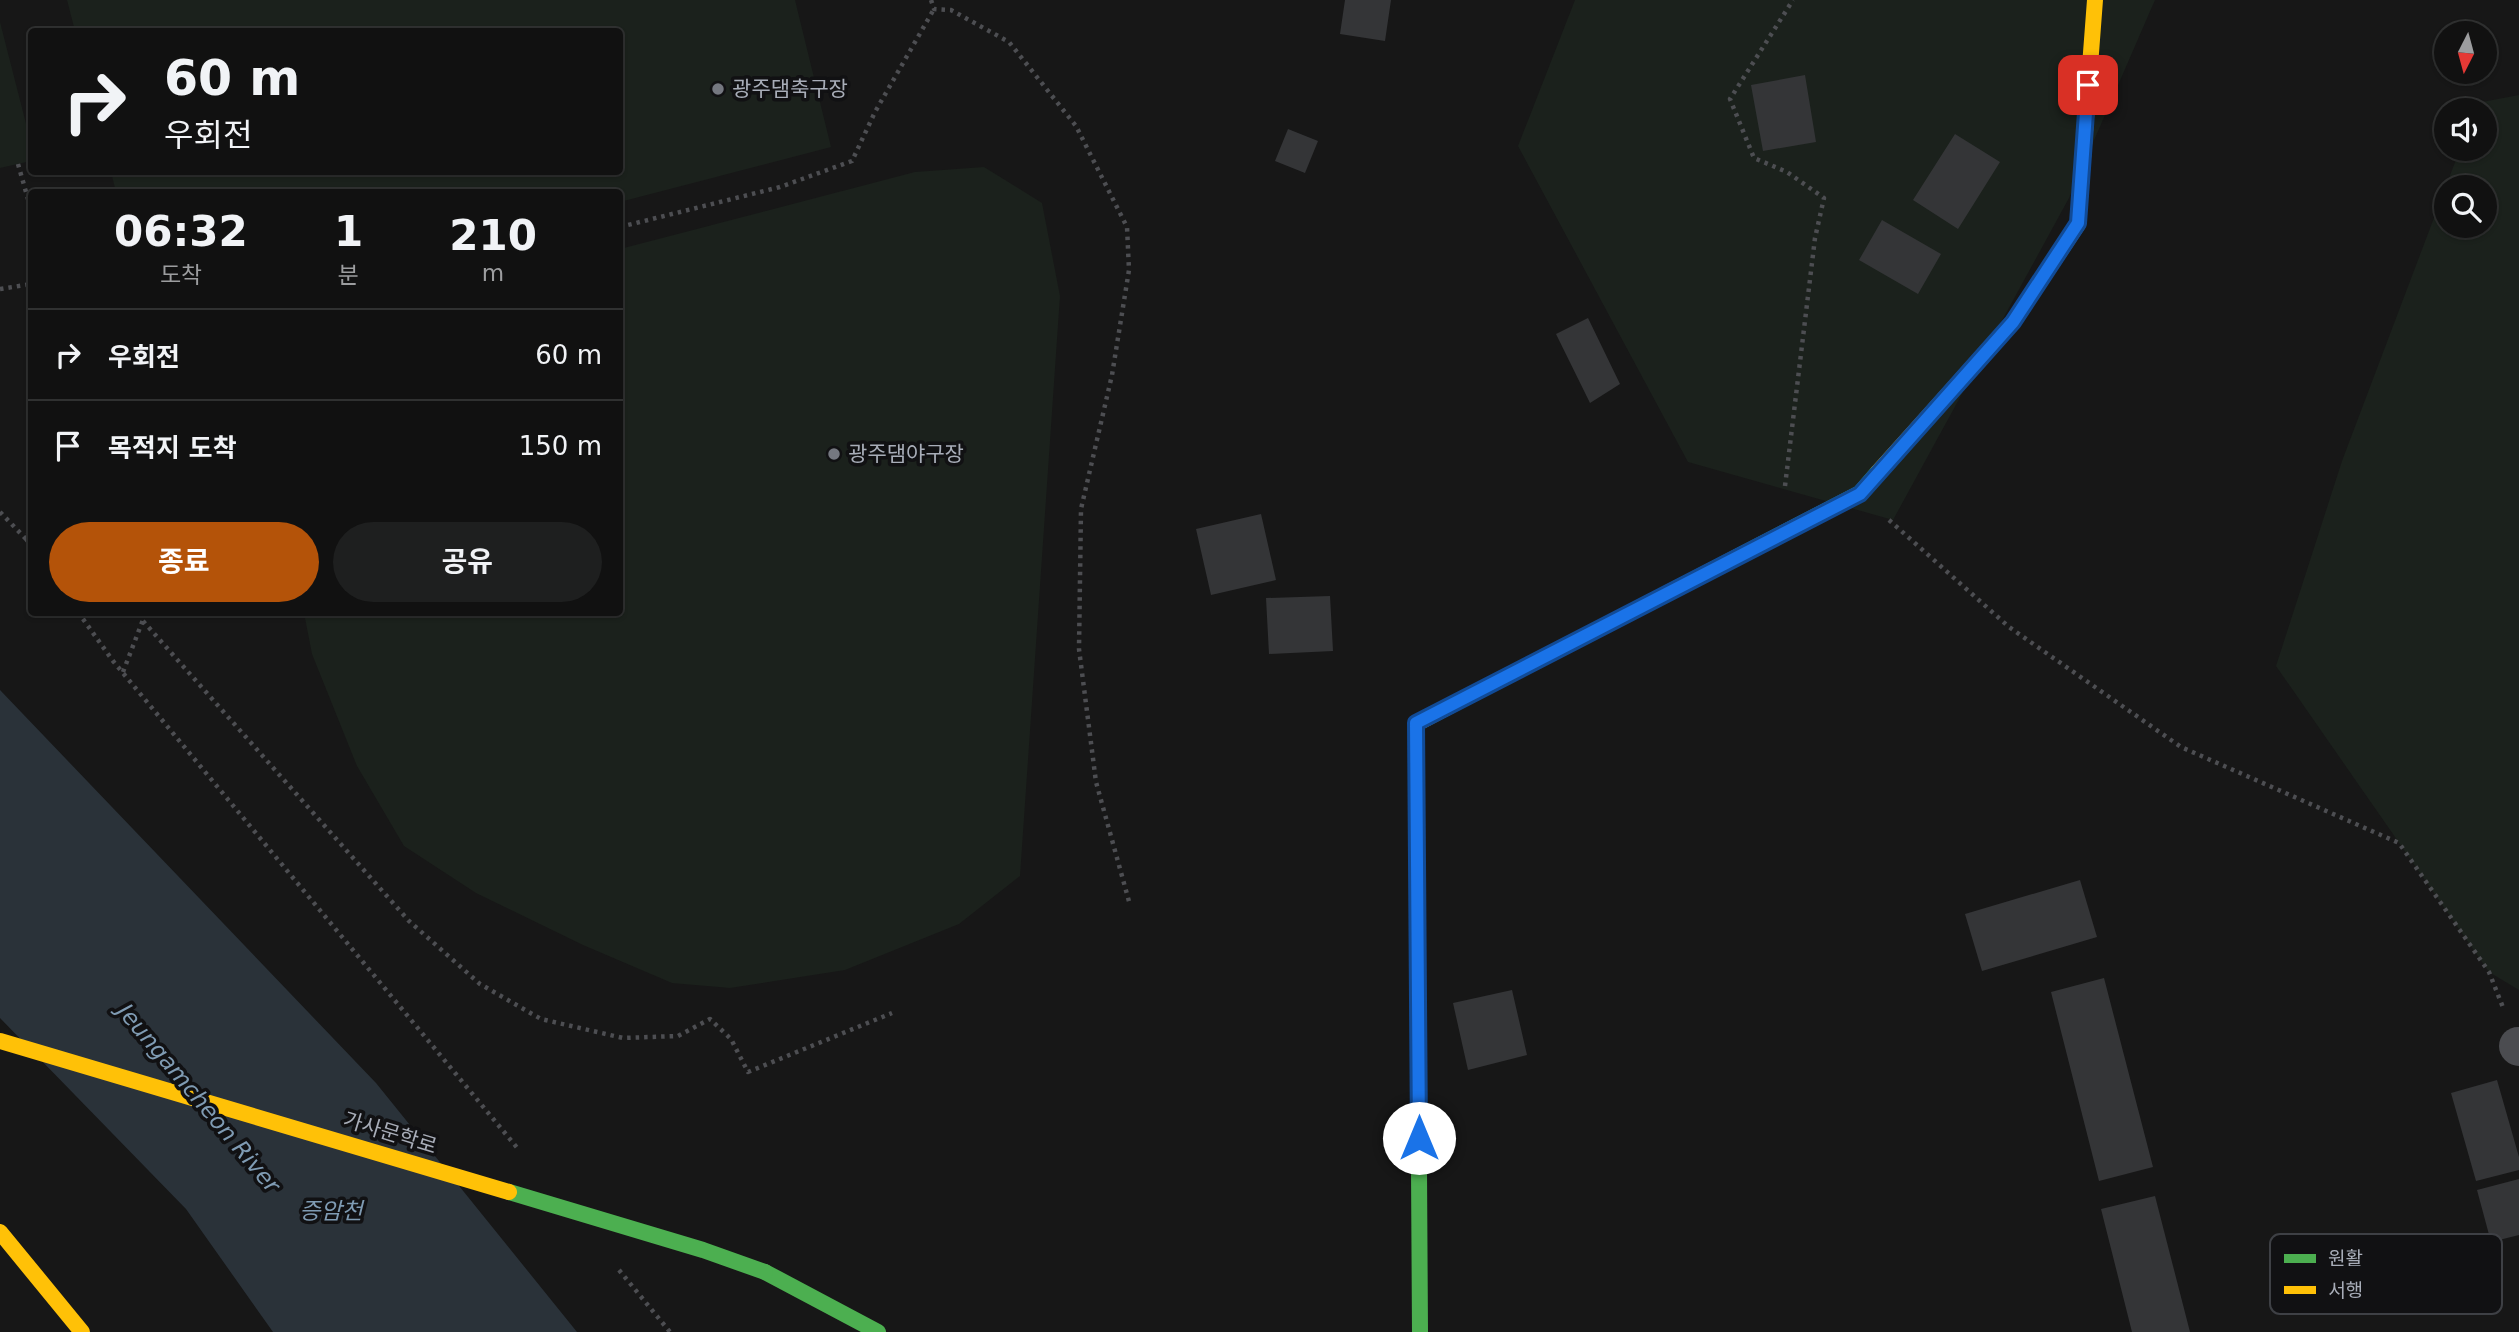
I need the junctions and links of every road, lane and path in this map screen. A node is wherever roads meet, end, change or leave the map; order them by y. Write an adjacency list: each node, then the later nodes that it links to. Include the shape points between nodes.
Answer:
1 (931, 0): 4 (path)
2 (1793, 0): 13 (path, via 1730,99 1754,158 1787,172 1824,198 1815,238)
3 (2095, 0): 10 (street, via 2078,223 2013,322)
4 (934, 9): 7 (path, via 852,161 780,187); 20 (path, via 951,10 1009,42 1076,125 1127,227 1129,270 1112,375 1081,509 1079,649 1096,782)
5 (18, 164): 6 (path)
6 (28, 199)
7 (623, 226)
8 (28, 285): 9 (path)
9 (0, 289)
10 (1860, 494): 13 (street); 23 (path, via 2009,627 2180,747 2399,843 2489,972)
11 (0, 512): 14 (path)
12 (28, 534): 14 (path)
13 (1779, 536): 30 (street, via 1416,723)
14 (26, 539): 15 (path)
15 (28, 542)
16 (81, 616): 19 (path)
17 (145, 616): 18 (path)
18 (143, 621): 19 (path); 21 (path, via 408,921 480,984 541,1019 623,1038 678,1036 710,1018 731,1039 748,1072)
19 (123, 672): 24 (path)
20 (1129, 905)
21 (892, 1013)
22 (0, 1041): 29 (street, 가사문학로, bridge, via 704,1251 765,1272)
23 (2519, 1047)
24 (520, 1151)
25 (0, 1232): 27 (street)
26 (617, 1268): 28 (path)
27 (82, 1332)
28 (670, 1332)
29 (878, 1332)
30 (1420, 1332)

